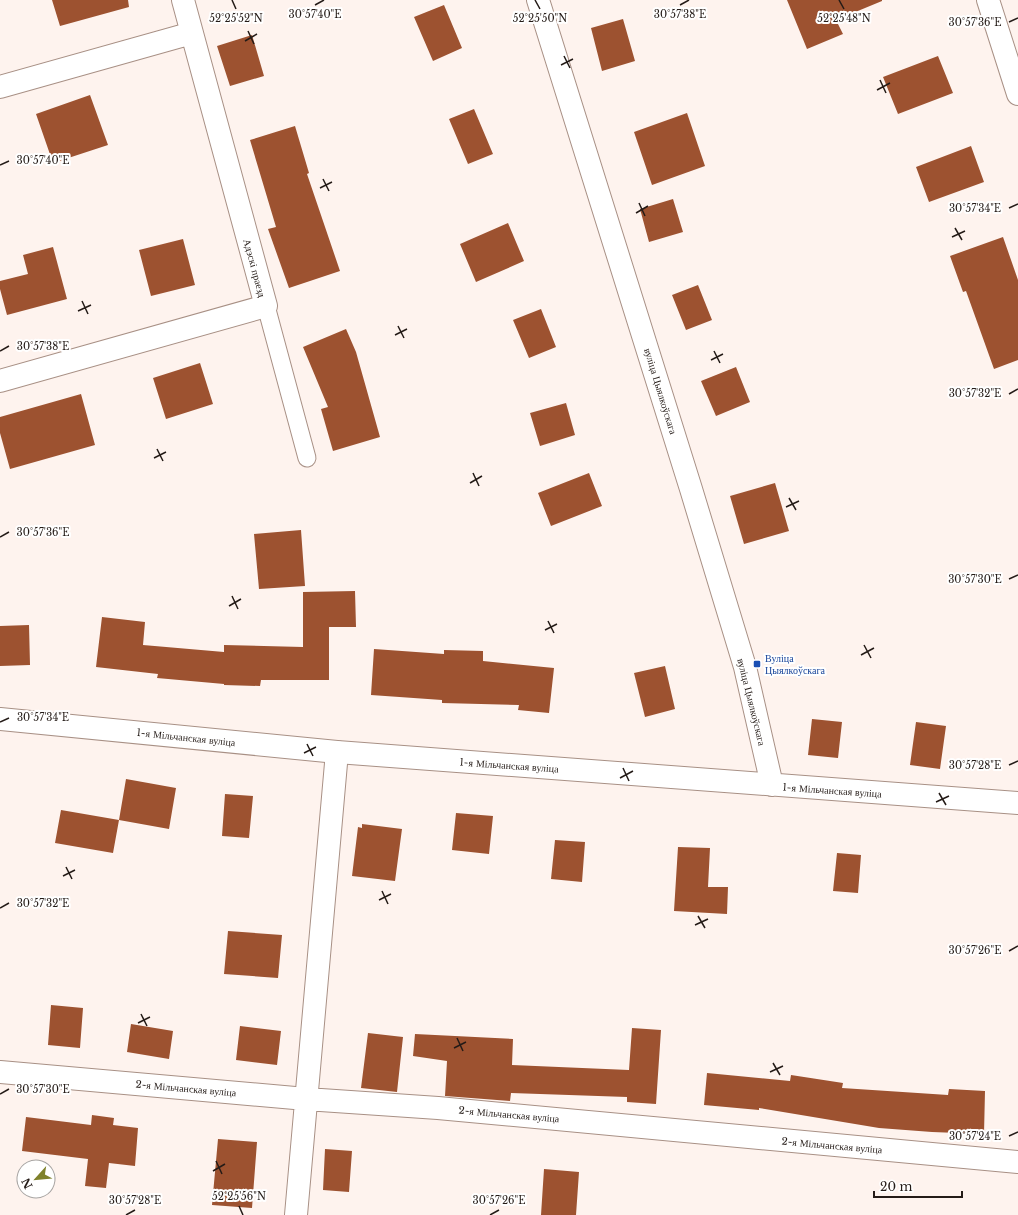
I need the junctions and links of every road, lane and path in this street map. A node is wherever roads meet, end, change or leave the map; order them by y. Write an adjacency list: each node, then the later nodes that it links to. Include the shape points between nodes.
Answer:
1 (184, 0): 4 (street, Адэскі праезд)
2 (538, 0): 12 (street, вуліца Цыялкоўскага, via 698,511 744,667)
3 (988, 0): 6 (street)
4 (192, 33): 5 (street); 7 (street, Адэскі праезд)
5 (0, 87)
6 (1018, 94)
7 (266, 306): 8 (street, Адэскі праезд); 9 (lane)
8 (0, 381)
9 (307, 458)
10 (0, 719): 11 (street, 1-я Мільчанская вуліца)
11 (337, 752): 12 (street, 1-я Мільчанская вуліца); 15 (street)
12 (772, 785): 13 (street, 1-я Мільчанская вуліца)
13 (1018, 803)
14 (0, 1072): 15 (street, 2-я Мільчанская вуліца)
15 (306, 1098): 16 (street, 2-я Мільчанская вуліца); 17 (street)
16 (1018, 1162)
17 (296, 1215)

